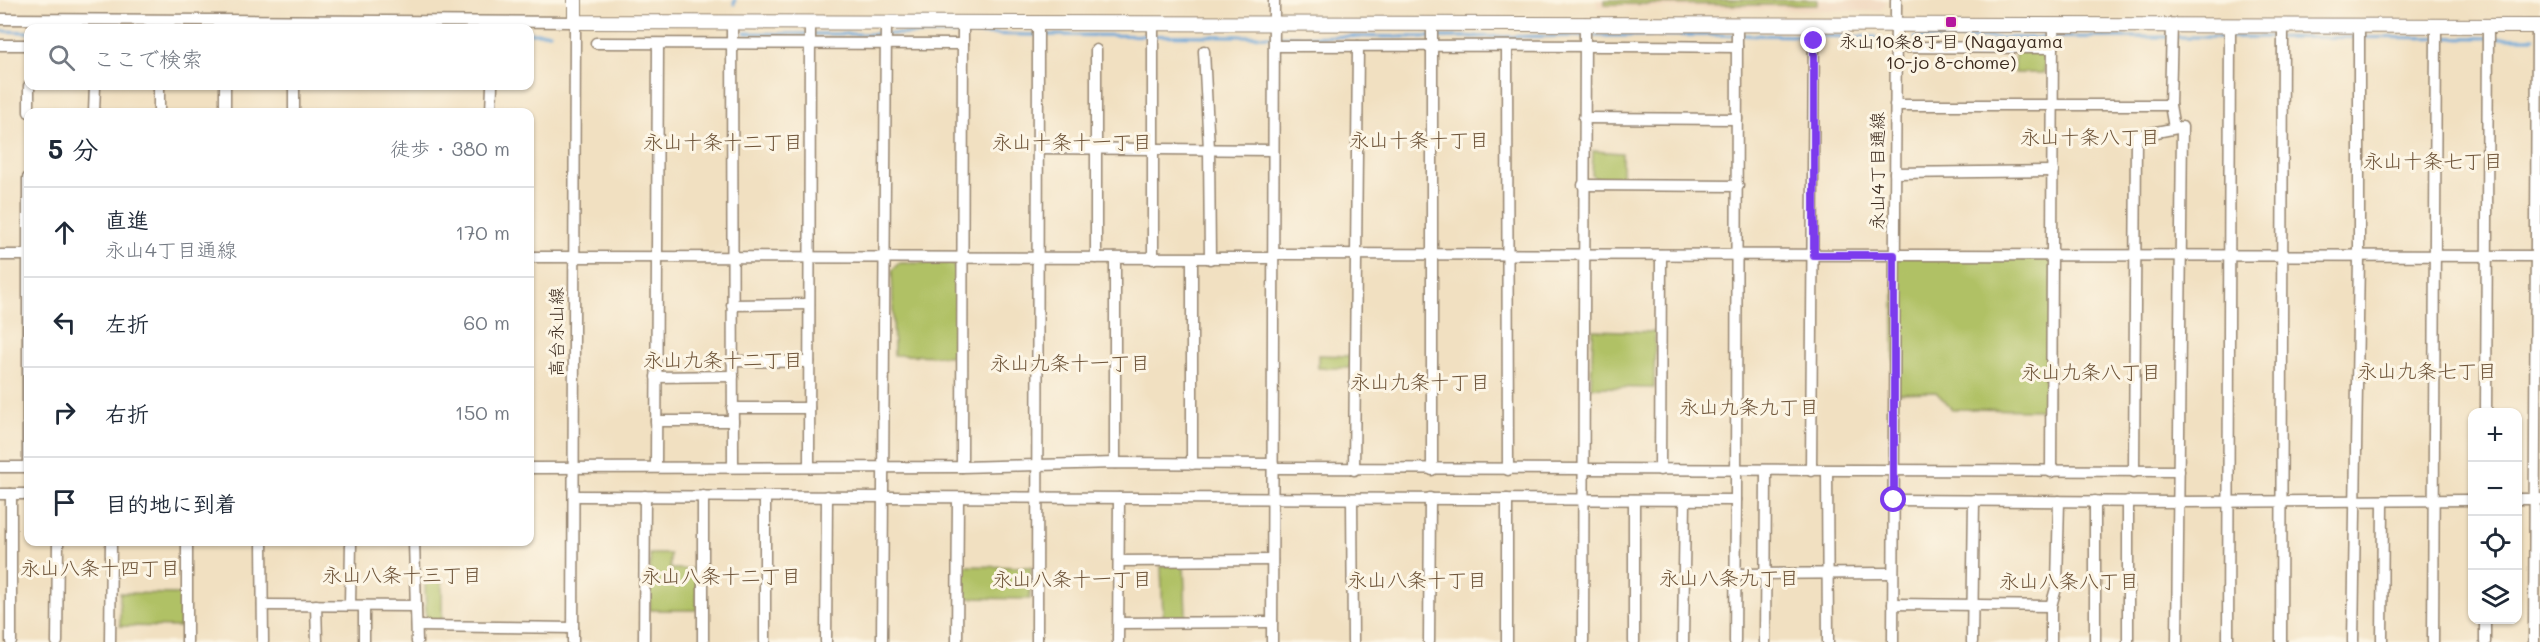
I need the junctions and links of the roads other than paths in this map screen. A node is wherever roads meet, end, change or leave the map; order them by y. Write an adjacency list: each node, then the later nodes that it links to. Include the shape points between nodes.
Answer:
1 (575, 0): 5 (main road)
2 (1274, 0): 7 (street)
3 (1896, 0): 8 (street, 永山4丁目通線)
4 (0, 19): 5 (street)
5 (575, 22): 6 (main road); 89 (street, 高台永山線)
6 (732, 22): 13 (main road); 27 (street)
7 (1274, 23): 10 (main road); 21 (main road); 31 (street)
8 (1896, 24): 11 (main road); 25 (main road); 33 (street, 永山4丁目通線)
9 (1038, 30): 10 (main road); 14 (main road); 55 (street)
10 (1153, 32): 57 (street)
11 (1814, 32): 23 (main road); 72 (street)
12 (2538, 32): 20 (main road); 79 (street)
13 (810, 33): 19 (main road); 19 (street); 27 (street); 83 (street)
14 (963, 33): 19 (main road); 19 (street); 84 (street)
15 (2172, 33): 16 (main road); 25 (main road); 45 (street)
16 (2230, 33): 17 (main road); 85 (street)
17 (2282, 33): 18 (main road); 86 (street)
18 (2359, 33): 24 (main road); 78 (street)
19 (886, 34): 90 (street)
20 (2488, 34): 24 (main road); 88 (street)
21 (1432, 35): 22 (main road); 32 (street); 34 (street); 69 (street)
22 (1585, 35): 23 (main road); 23 (street); 34 (street); 52 (street)
23 (1737, 35): 53 (street)
24 (2436, 35): 87 (street)
25 (2053, 37): 33 (street); 44 (street)
26 (596, 43): 28 (street)
27 (732, 43): 28 (street); 82 (street)
28 (658, 44): 81 (street)
29 (0, 45): 30 (street)
30 (24, 45)
31 (1275, 46): 32 (street); 59 (street)
32 (1358, 46): 64 (street)
33 (1896, 46): 43 (street, 永山4丁目通線)
34 (1507, 47): 65 (street)
35 (1096, 50): 56 (street)
36 (1204, 51): 58 (street)
37 (29, 90): 46 (street)
38 (95, 90): 47 (street)
39 (159, 90): 48 (street)
40 (225, 90): 49 (street)
41 (294, 90): 50 (street)
42 (492, 90): 51 (street)
43 (1895, 105): 44 (street); 61 (street, 永山4丁目通線)
44 (2053, 105): 45 (street); 60 (street)
45 (2170, 105): 54 (street)
46 (29, 108)
47 (94, 108)
48 (159, 108)
49 (225, 108)
50 (294, 108)
51 (491, 108)
52 (1584, 118): 53 (street); 62 (street)
53 (1737, 119): 63 (street)
54 (2174, 128): 76 (street, via 2136,136); 77 (street, via 2182,127)
55 (1039, 148): 56 (street); 91 (street)
56 (1097, 148): 57 (street); 92 (street)
57 (1153, 148): 58 (street); 94 (street)
58 (1209, 149): 59 (street); 96 (street)
59 (1273, 150): 75 (street)
60 (2053, 171): 61 (street); 74 (street)
61 (1895, 173): 73 (street, 永山4丁目通線)
62 (1584, 185): 63 (street); 66 (street)
63 (1738, 186): 71 (street)
64 (1356, 253): 69 (street); 75 (street); 121 (street)
65 (1508, 254): 66 (street); 69 (street); 123 (street)
66 (1584, 254): 70 (street); 124 (street)
67 (0, 255): 68 (street)
68 (24, 255)
69 (1431, 255): 122 (street)
70 (1661, 255): 71 (street); 125 (street)
71 (1736, 255): 72 (street); 126 (street)
72 (1814, 255): 73 (street); 128 (street)
73 (1894, 255): 74 (street); 130 (street, 永山4丁目通線)
74 (2053, 255): 76 (street); 132 (street)
75 (1274, 256): 96 (street); 113 (street)
76 (2135, 256): 77 (street); 133 (street)
77 (2182, 256): 85 (street); 131 (street)
78 (2359, 256): 86 (street); 87 (street); 163 (street)
79 (2538, 256): 88 (street); 150 (street)
80 (534, 257): 89 (street)
81 (657, 257): 82 (street); 89 (street); 102 (street)
82 (732, 257): 83 (street); 98 (street)
83 (809, 257): 90 (street); 97 (street)
84 (962, 257): 90 (street); 91 (street); 120 (street)
85 (2230, 257): 86 (street); 161 (street)
86 (2283, 257): 162 (street)
87 (2436, 257): 88 (street); 164 (street)
88 (2488, 257): 105 (street)
89 (574, 258): 115 (street, 高台永山線)
90 (885, 258): 118 (street)
91 (1039, 258): 92 (street); 112 (street)
92 (1096, 258): 93 (street)
93 (1114, 258): 94 (street); 108 (street)
94 (1153, 259): 95 (street)
95 (1192, 259): 96 (street); 109 (street)
96 (1210, 259)
97 (809, 304): 98 (street); 100 (street)
98 (732, 305): 99 (street)
99 (732, 361): 100 (street); 101 (street)
100 (809, 362): 104 (street)
101 (733, 376): 102 (street); 103 (street)
102 (656, 377): 106 (street)
103 (732, 408): 104 (street); 107 (street)
104 (809, 408): 117 (street)
105 (2486, 408)
106 (656, 421): 107 (street); 111 (street)
107 (733, 421): 116 (street)
108 (1115, 463): 109 (street); 112 (street)
109 (1192, 464): 113 (street)
110 (24, 466): 114 (street)
111 (656, 466): 115 (street); 116 (street)
112 (1038, 466): 120 (street); 143 (street)
113 (1273, 466): 121 (street); 145 (street)
114 (0, 467)
115 (574, 467): 119 (street); 136 (street, 高台永山線)
116 (733, 467): 117 (street)
117 (809, 467): 118 (street)
118 (884, 467): 120 (street); 141 (street)
119 (534, 468)
120 (962, 468)
121 (1354, 470): 122 (street)
122 (1432, 470): 123 (street)
123 (1508, 470): 124 (street)
124 (1584, 470): 125 (street); 149 (street)
125 (1660, 470): 126 (street)
126 (1736, 470): 127 (street); 152 (street)
127 (1766, 471): 128 (street); 175 (street)
128 (1812, 471): 129 (street)
129 (1827, 471): 130 (street); 178 (street)
130 (1894, 471): 132 (street); 153 (street, 永山4丁目通線)
131 (2179, 471): 133 (street); 165 (street)
132 (2051, 472): 133 (street)
133 (2134, 472)
134 (6, 494): 135 (street); 192 (street)
135 (24, 494)
136 (574, 496): 137 (street); 191 (street, 高台永山線)
137 (645, 496): 138 (street); 201 (street)
138 (703, 496): 140 (street); 202 (street)
139 (827, 496): 140 (street); 141 (street); 204 (street)
140 (765, 497): 203 (street)
141 (882, 497): 142 (street); 205 (street)
142 (958, 498): 143 (street); 206 (street)
143 (1037, 498): 144 (street); 207 (street)
144 (1119, 498): 145 (street); 174 (street)
145 (1273, 498): 147 (street); 173 (street)
146 (1430, 498): 147 (street); 148 (street); 211 (street)
147 (1352, 499): 210 (street)
148 (1507, 499): 149 (street); 212 (street)
149 (1583, 499): 151 (street); 213 (street)
150 (2538, 499): 156 (street); 231 (street)
151 (1634, 500): 157 (street); 214 (street)
152 (1736, 500): 157 (street); 177 (street)
153 (1894, 500): 154 (street); 176 (street, 永山4丁目通線)
154 (1974, 500): 158 (street); 183 (street)
155 (2468, 500): 164 (street)
156 (2522, 500)
157 (1685, 501): 215 (street)
158 (2059, 501): 159 (street); 186 (street, via 2057,585)
159 (2095, 501): 160 (street); 222 (street)
160 (2128, 501): 165 (street); 223 (street)
161 (2230, 501): 162 (street); 165 (street); 225 (street)
162 (2282, 501): 163 (street); 226 (street)
163 (2355, 501): 166 (street); 227 (street)
164 (2434, 501): 166 (street); 229 (street)
165 (2179, 502): 224 (street)
166 (2383, 502): 228 (street)
167 (58, 546): 193 (street)
168 (111, 546): 194 (street)
169 (187, 546): 195 (street)
170 (262, 546): 180 (street)
171 (351, 546): 182 (street)
172 (414, 546): 185 (street)
173 (1272, 560): 174 (street); 187 (street)
174 (1119, 561): 188 (street)
175 (1766, 573): 177 (street); 178 (street); 217 (street)
176 (1893, 573): 178 (street); 179 (street, 永山4丁目通線)
177 (1735, 574): 216 (street)
178 (1827, 575): 218 (street)
179 (1893, 604): 183 (street); 219 (street, 永山4丁目通線)
180 (263, 605): 181 (street); 196 (street)
181 (316, 605): 182 (street); 197 (street)
182 (350, 605): 184 (street)
183 (1972, 605): 186 (street); 220 (street)
184 (364, 606): 185 (street); 198 (street)
185 (416, 606): 190 (street)
186 (2051, 606): 221 (street)
187 (1272, 622): 188 (street); 209 (street)
188 (1119, 623): 208 (street)
189 (2485, 624): 230 (street)
190 (417, 626): 191 (street); 199 (street)
191 (573, 628): 200 (street, 高台永山線)
192 (11, 642)
193 (57, 642)
194 (110, 642)
195 (187, 642)
196 (263, 642)
197 (317, 642)
198 (364, 642)
199 (417, 642)
200 (573, 642)
201 (644, 642)
202 (703, 642)
203 (765, 642)
204 (826, 642)
205 (882, 642)
206 (957, 642)
207 (1037, 642)
208 (1118, 642)
209 (1272, 642)
210 (1353, 642)
211 (1429, 642)
212 (1507, 642)
213 (1583, 642)
214 (1634, 642)
215 (1683, 642)
216 (1735, 642)
217 (1765, 642)
218 (1827, 642)
219 (1893, 642)
220 (1972, 642)
221 (2051, 642)
222 (2095, 642)
223 (2128, 642)
224 (2177, 642)
225 (2228, 642)
226 (2281, 642)
227 (2353, 642)
228 (2382, 642)
229 (2433, 642)
230 (2485, 642)
231 (2534, 642)

